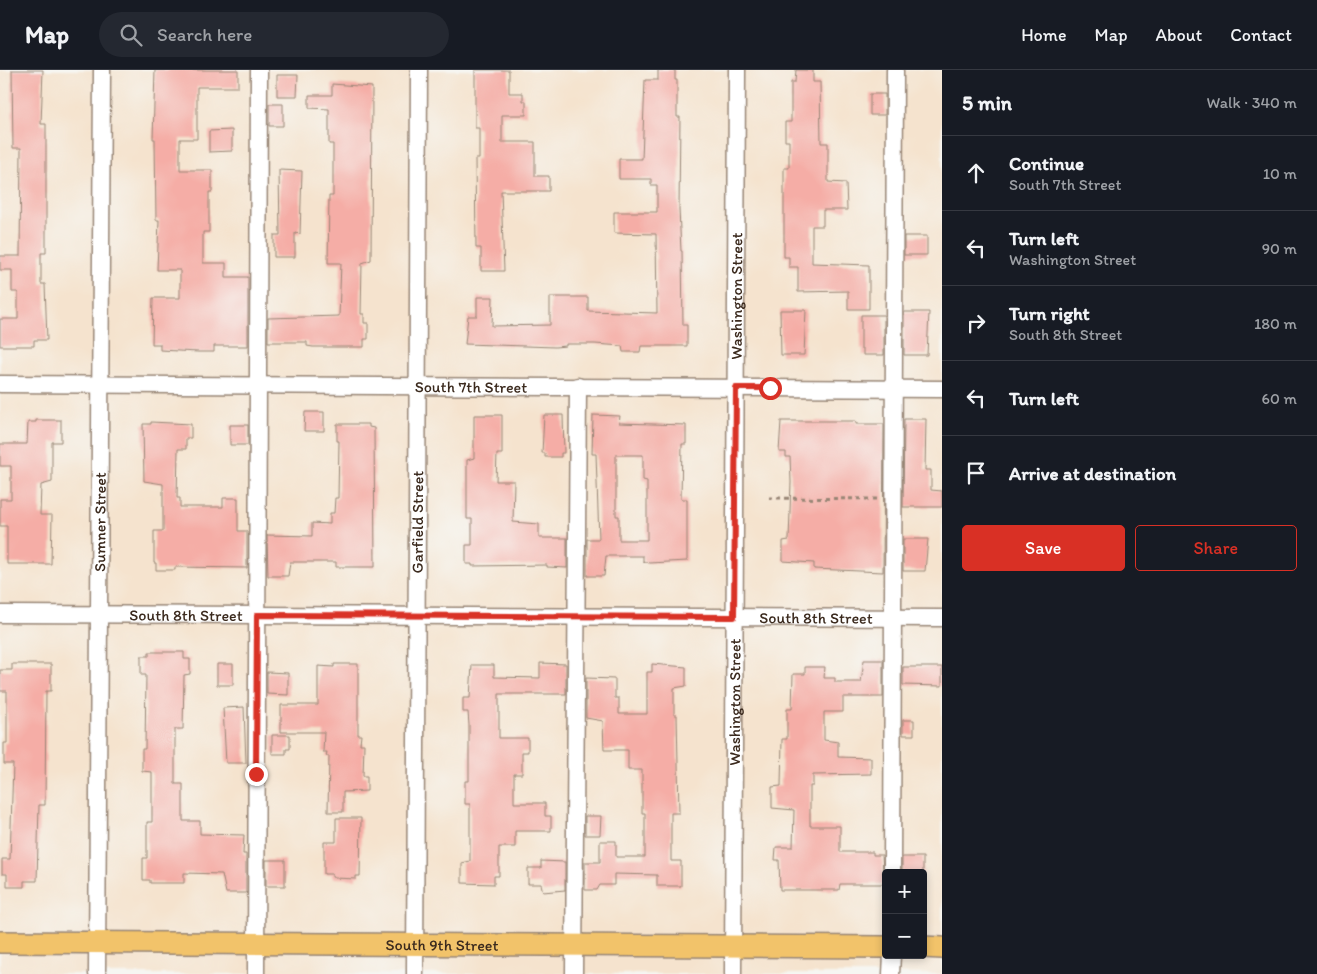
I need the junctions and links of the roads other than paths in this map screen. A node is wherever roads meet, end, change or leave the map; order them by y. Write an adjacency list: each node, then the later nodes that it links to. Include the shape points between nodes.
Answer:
1 (102, 70): 7 (street, Sumner Street)
2 (259, 70): 8 (street)
3 (419, 70): 9 (street, Garfield Street)
4 (737, 70): 11 (street, Washington Street)
5 (895, 70): 12 (street)
6 (0, 384): 7 (street, South 7th Street)
7 (100, 384): 8 (street, South 7th Street); 15 (street, Sumner Street)
8 (259, 384): 9 (street, South 7th Street); 16 (street)
9 (418, 386): 10 (street, South 7th Street); 17 (street, Garfield Street)
10 (578, 386): 11 (street, South 7th Street); 18 (street)
11 (736, 388): 12 (street, South 7th Street); 19 (street, Washington Street)
12 (895, 389): 13 (street, South 7th Street); 20 (street)
13 (942, 389)
14 (0, 614): 15 (street, South 8th Street)
15 (98, 614): 16 (street, South 8th Street); 24 (street, Sumner Street)
16 (257, 615): 17 (street, South 8th Street); 25 (street)
17 (417, 616): 18 (street, South 8th Street); 26 (street, Garfield Street)
18 (576, 617): 19 (street, South 8th Street); 27 (street)
19 (734, 617): 20 (street, South 8th Street); 28 (street, Washington Street)
20 (893, 618): 21 (street, South 8th Street); 22 (street)
21 (942, 618)
22 (892, 869)
23 (0, 942): 24 (main road, South 9th Street)
24 (97, 943): 25 (main road, South 9th Street); 33 (street, Sumner Street)
25 (256, 944): 26 (main road, South 9th Street); 34 (street)
26 (415, 944): 27 (main road, South 9th Street); 35 (street, Garfield Street)
27 (574, 945): 28 (main road, South 9th Street); 36 (street)
28 (733, 946): 29 (main road, South 9th Street); 37 (street, Washington Street)
29 (882, 947)
30 (927, 947): 31 (main road)
31 (942, 948)
32 (892, 959): 38 (street)
33 (97, 974)
34 (256, 974)
35 (415, 974)
36 (574, 974)
37 (733, 974)
38 (891, 974)

